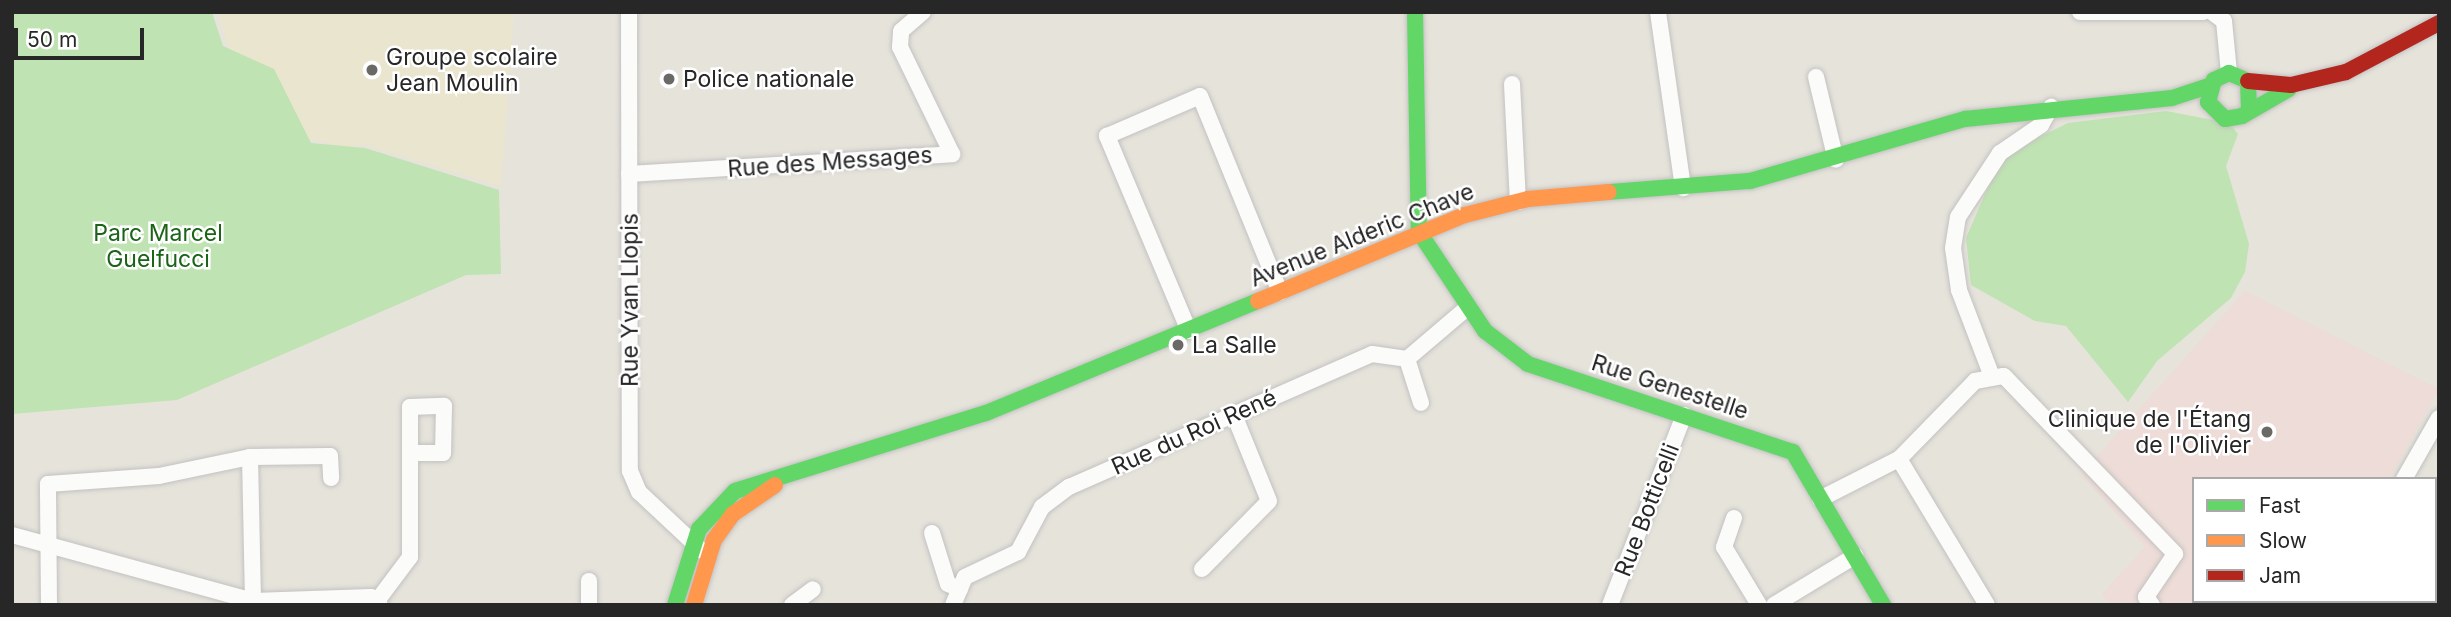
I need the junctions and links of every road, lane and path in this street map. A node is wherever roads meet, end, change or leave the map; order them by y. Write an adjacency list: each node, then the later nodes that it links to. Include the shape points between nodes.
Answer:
1 (629, 12): 20 (street, Rue Yvan Llopis)
2 (923, 12): 20 (street, Rue des Messages, via 901,31 900,47 952,154)
3 (1415, 12): 23 (street)
4 (1658, 12): 21 (street)
5 (2080, 12): 6 (street)
6 (2203, 12)
7 (2212, 12): 9 (street, via 2224,21)
8 (2439, 23): 13 (street, via 2398,49)
9 (2229, 73): 11 (street); 14 (street)
10 (1815, 77): 19 (street)
11 (2248, 81): 13 (street); 18 (street, via 2253,96)
12 (1512, 84): 22 (street)
13 (2300, 84): 18 (street)
14 (2209, 86): 15 (street, Avenue Alderic Chave); 17 (street)
15 (2172, 98): 16 (street, Avenue Alderic Chave); 17 (street, Avenue Alderic Chave)
16 (2051, 107): 19 (street, Avenue Alderic Chave, via 1965,119); 28 (street, via 2041,125 2000,153 1958,217 1953,248 1959,290)
17 (2211, 110): 18 (street, via 2234,119)
18 (2249, 110)
19 (1836, 160): 21 (street, Avenue Alderic Chave, via 1750,181)
20 (629, 174): 44 (street, Rue Yvan Llopis, via 630,471 639,492)
21 (1683, 188): 22 (street, Avenue Alderic Chave)
22 (1518, 202): 23 (street, Avenue Alderic Chave)
23 (1419, 232): 24 (street, Avenue Alderic Chave); 25 (street, Rue Genestelle)
24 (1280, 292): 26 (street, Avenue Alderic Chave); 26 (street, via 1200,96 1107,136)
25 (1468, 307): 27 (street); 31 (street, Rue Genestelle, via 1485,331 1528,364)
26 (1189, 331): 36 (street, Avenue Alderic Chave, via 986,413)
27 (1407, 359): 29 (street); 30 (street, Rue du Roi René, via 1372,354)
28 (1991, 374): 35 (street, via 1975,381); 64 (street, via 2018,387 2175,554 2147,597)
29 (1421, 403)
30 (1234, 415): 47 (street, via 1269,501); 50 (street, Rue du Roi René, via 1069,488 1042,507 1018,552 965,577)
31 (1684, 415): 39 (street, Rue Genestelle, via 1793,452); 59 (street, Rue Botticelli)
32 (2439, 418): 37 (street)
33 (410, 453): 52 (street, via 410,557)
34 (250, 457): 38 (street, via 330,456); 43 (street, via 159,476 48,484); 51 (street)
35 (1899, 459): 39 (street); 63 (street)
36 (799, 473): 44 (street, Avenue Alderic Chave, via 735,491); 45 (street, Avenue Alderic Chave, via 733,514)
37 (2405, 477)
38 (331, 478)
39 (1821, 499): 46 (street, Rue Genestelle)
40 (1734, 518): 60 (street, via 1724,547)
41 (932, 533): 50 (street, via 948,584)
42 (12, 535): 43 (street)
43 (48, 545): 51 (street); 53 (street)
44 (692, 545): 45 (street, Rue Yvan Llopis); 55 (street, Avenue Alderic Chave)
45 (709, 554): 56 (street, Avenue Alderic Chave)
46 (1854, 556): 61 (street); 62 (street, Rue Genestelle)
47 (1202, 569)
48 (589, 582): 54 (street)
49 (813, 589): 57 (street)
50 (960, 589): 58 (street, Rue du Roi René)
51 (253, 603): 52 (street)
52 (378, 603)
53 (49, 605)
54 (589, 605)
55 (675, 605)
56 (694, 605)
57 (792, 605)
58 (953, 605)
59 (1610, 605)
60 (1759, 605)
61 (1774, 605)
62 (1883, 605)
63 (1987, 605)
64 (2152, 605)

